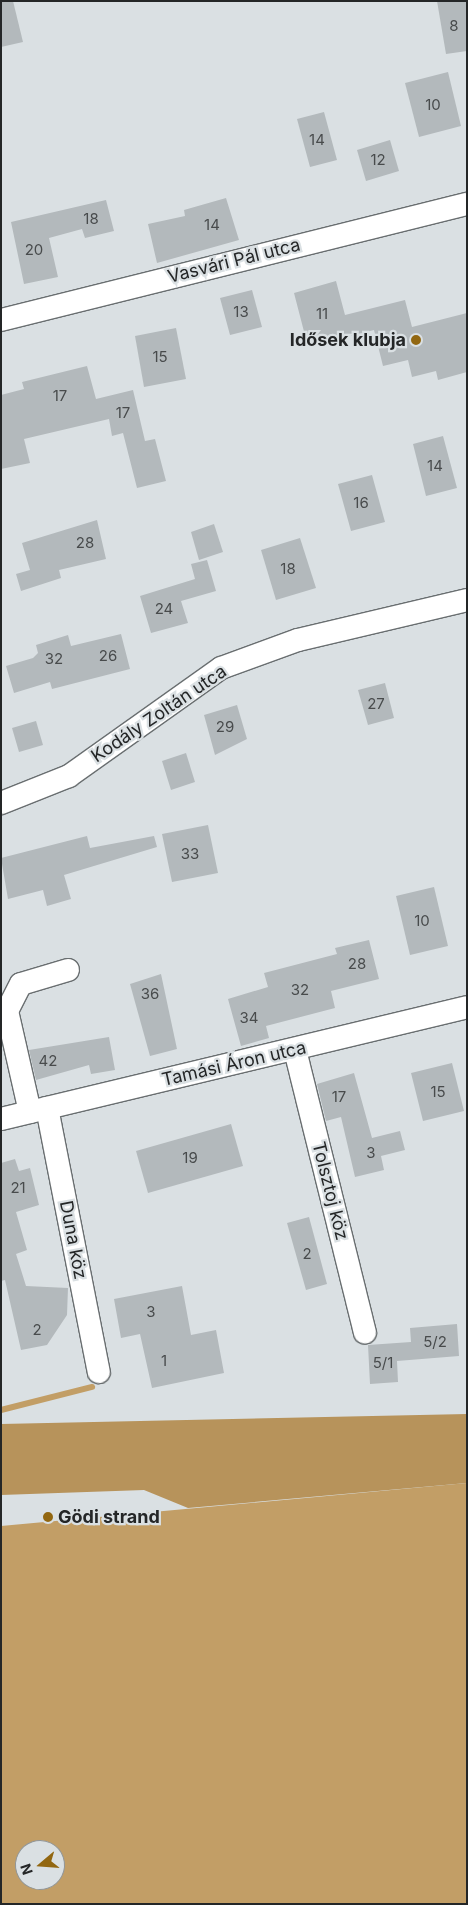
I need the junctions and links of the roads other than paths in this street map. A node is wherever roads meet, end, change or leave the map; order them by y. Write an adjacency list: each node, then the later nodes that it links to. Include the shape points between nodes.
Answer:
1 (467, 204): 2 (street, Vasvári Pál utca)
2 (1, 320)
3 (467, 600): 4 (street, Kodály Zoltán utca, via 298,640 221,668 69,776)
4 (1, 803)
5 (68, 970): 8 (street, Duna köz, via 21,984 7,1011)
6 (467, 1007): 7 (street, Tamási Áron utca)
7 (295, 1050): 8 (street, Tamási Áron utca); 10 (street, Tolsztoj köz)
8 (38, 1110): 9 (street, Tamási Áron utca); 11 (street, Duna köz)
9 (1, 1118)
10 (365, 1332)
11 (99, 1372)

